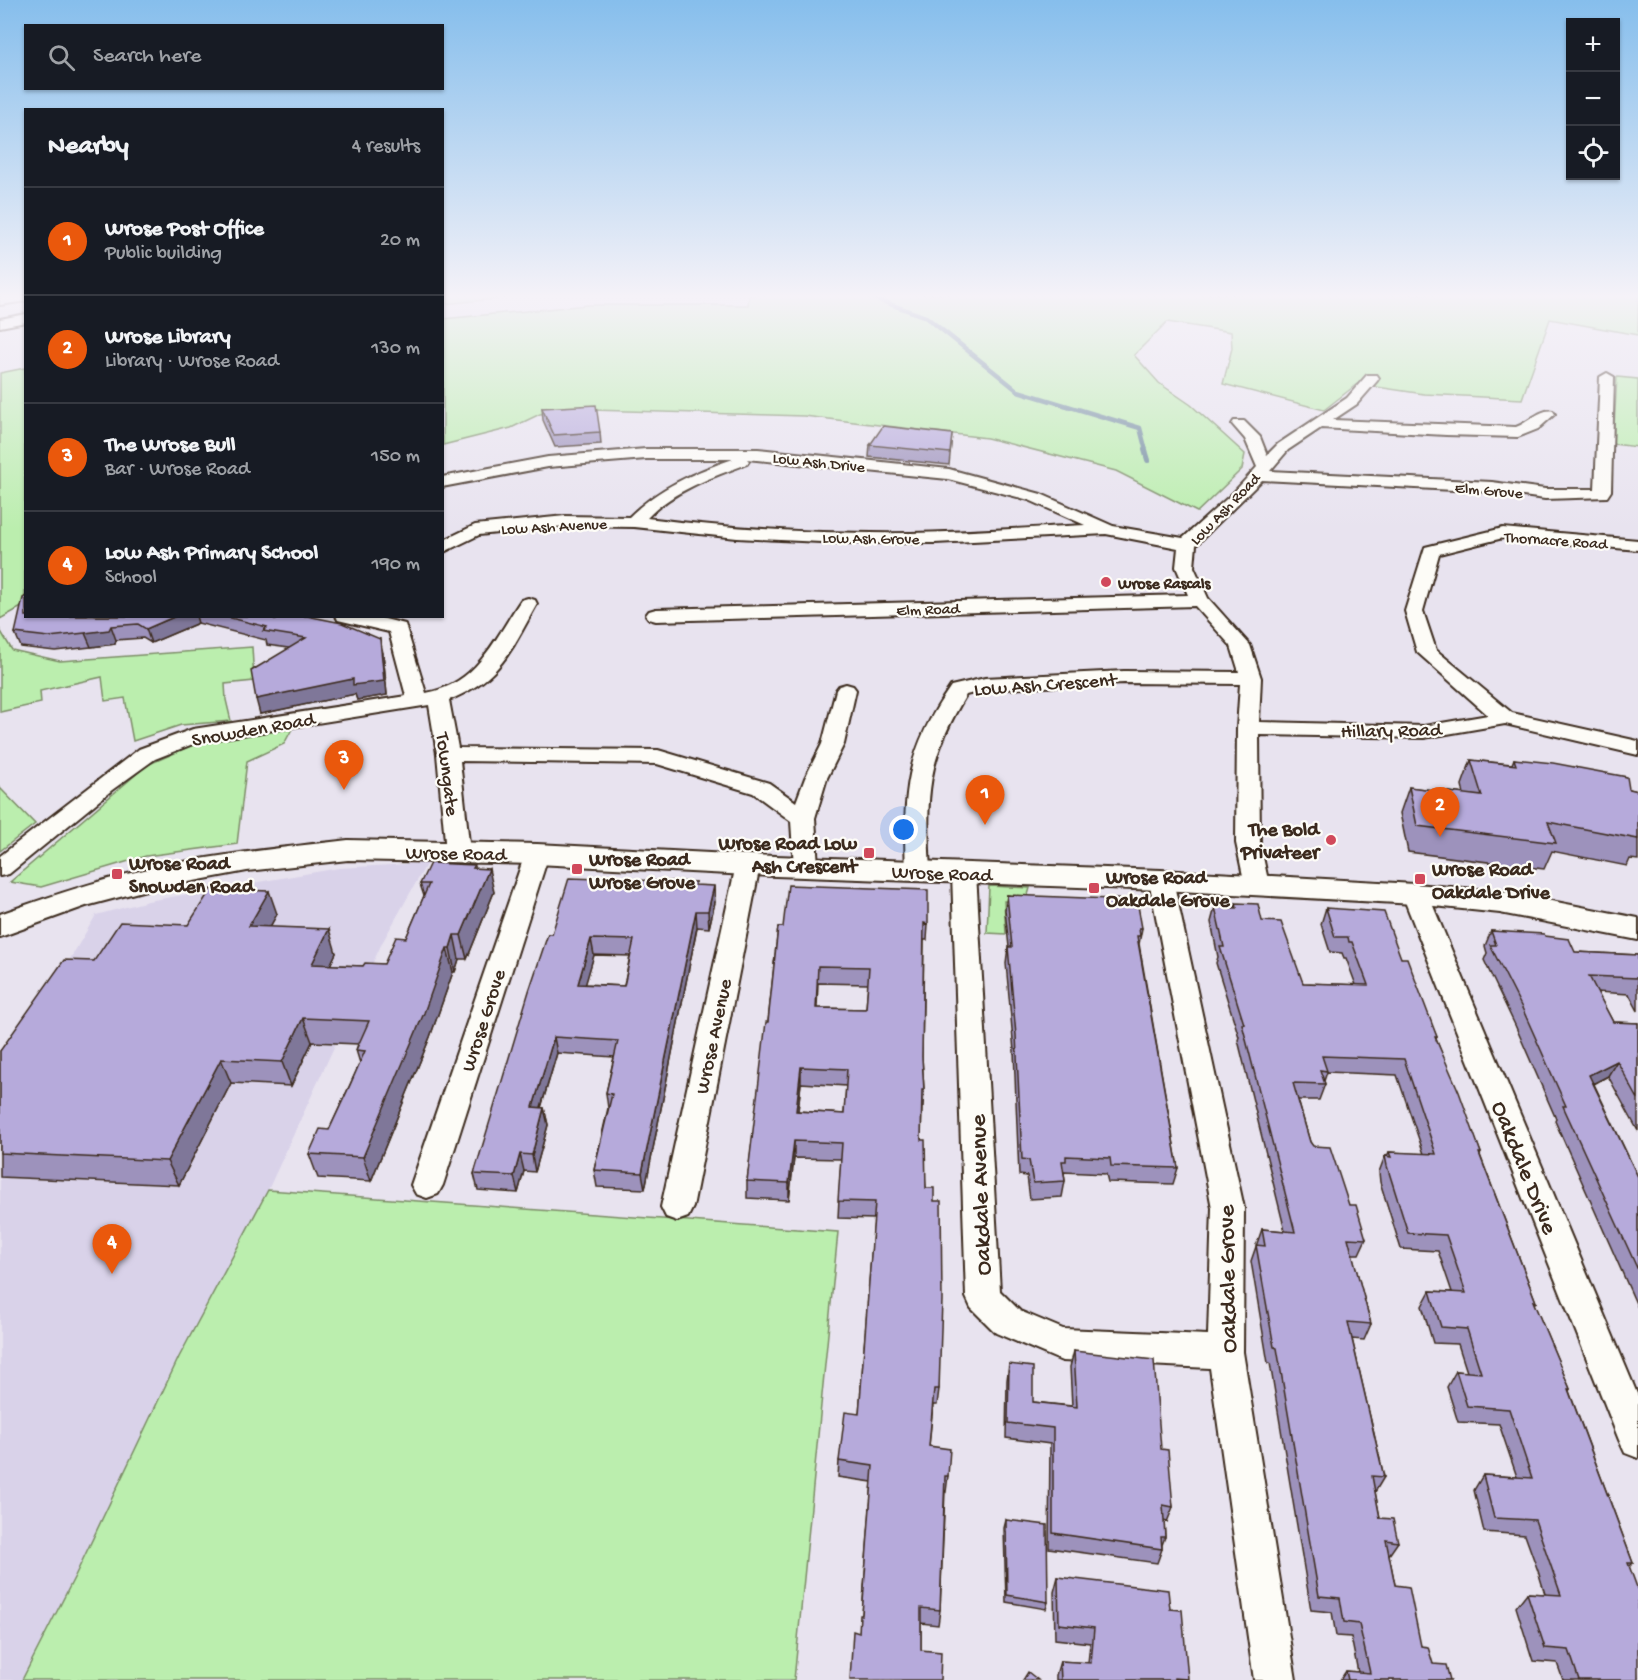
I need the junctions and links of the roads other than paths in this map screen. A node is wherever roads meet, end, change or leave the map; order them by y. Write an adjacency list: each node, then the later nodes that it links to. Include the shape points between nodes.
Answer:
1 (1607, 376): 7 (street, Elm Grove, via 1601,494 1545,494)
2 (1372, 378): 5 (street, Low Ash Road, via 1352,401)
3 (1548, 414): 5 (street, via 1518,432)
4 (1239, 424): 7 (street, via 1252,437)
5 (1320, 424): 7 (street, Low Ash Road, via 1282,447)
6 (758, 454): 8 (street, Low Ash Drive, via 646,454 548,462); 9 (street, Low Ash Avenue, via 706,473 653,502); 10 (street, Low Ash Drive, via 949,474 1035,497)
7 (1262, 470): 11 (street, Low Ash Road)
8 (444, 482)
9 (634, 522): 10 (street, Low Ash Grove, via 770,535 911,538); 12 (street, Low Ash Avenue, via 565,521 475,530)
10 (1109, 530): 11 (street, Low Ash Drive)
11 (1187, 544): 14 (street, Low Ash Road, via 1185,567)
12 (444, 547)
13 (1636, 549): 22 (street, Thornacre Road, via 1503,533 1431,551 1414,611 1427,652)
14 (1200, 600): 16 (street, Elm Road); 19 (street, Low Ash Road, via 1240,645)
15 (528, 604): 21 (street, Snowden Road, via 480,675 464,686)
16 (656, 615)
17 (364, 618): 18 (street)
18 (401, 622): 21 (street)
19 (1251, 678): 23 (street, Low Ash Road); 32 (street, Low Ash Crescent, via 1124,677 985,684 958,690 922,766 917,803)
20 (846, 690): 26 (street, via 833,744 816,778)
21 (428, 699): 25 (street, Towngate); 31 (street, Snowden Road, via 193,736 147,754)
22 (1505, 718): 23 (street, Hillary Road, via 1424,732); 24 (street, Hillary Road)
23 (1248, 728): 35 (street, Low Ash Road, via 1248,843)
24 (1638, 748)
25 (448, 754): 26 (street, via 658,757 761,788); 27 (street, Towngate)
26 (804, 818): 30 (street)
27 (458, 852): 28 (street, Wrose Road); 37 (street, Wrose Road, via 348,850 247,861 145,880 75,899)
28 (537, 854): 29 (street, Wrose Road); 39 (street, Wrose Grove)
29 (748, 866): 30 (street, Wrose Road); 40 (street, Wrose Avenue)
30 (806, 867): 32 (street, Wrose Road)
31 (0, 868)
32 (918, 871): 33 (street, Wrose Road)
33 (964, 873): 34 (street, Wrose Road); 41 (street, Oakdale Avenue, via 983,1297 1008,1322 1062,1345)
34 (1161, 880): 35 (street, Wrose Road); 41 (street, Oakdale Grove, via 1228,1208)
35 (1257, 885): 36 (street, Wrose Road)
36 (1415, 894): 38 (street, Wrose Road, via 1500,902); 42 (street, Oakdale Drive)
37 (0, 926)
38 (1638, 928)
39 (427, 1185)
40 (676, 1207)
41 (1225, 1352): 43 (street, Oakdale Grove)
42 (1638, 1440)
43 (1275, 1680)

